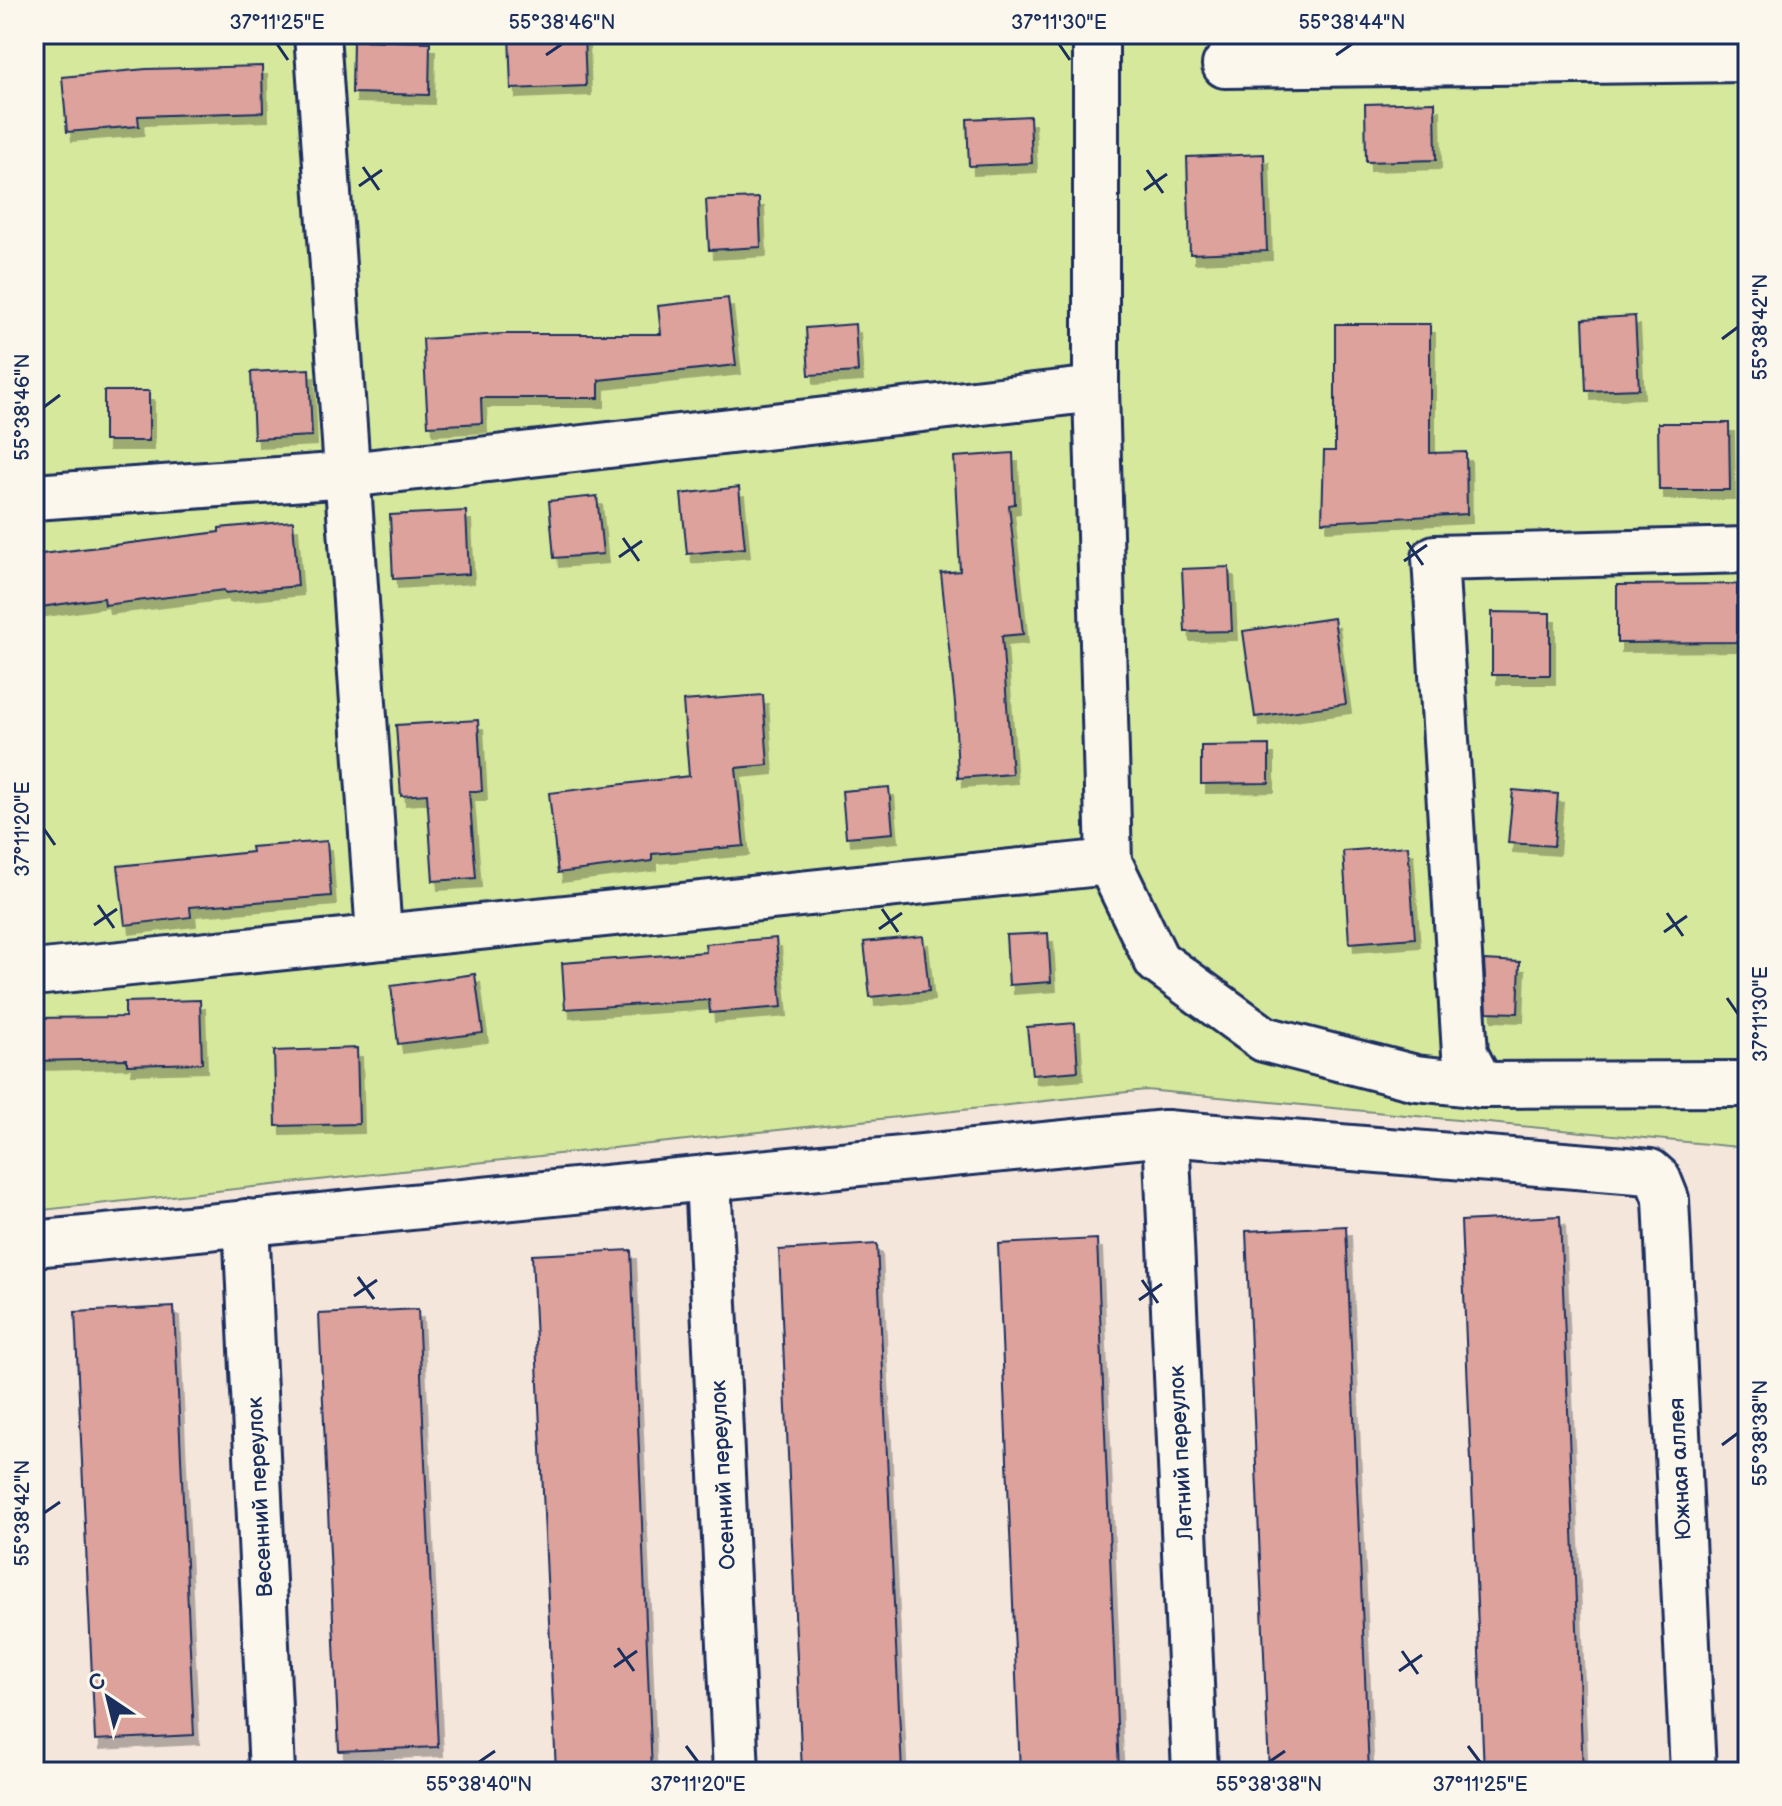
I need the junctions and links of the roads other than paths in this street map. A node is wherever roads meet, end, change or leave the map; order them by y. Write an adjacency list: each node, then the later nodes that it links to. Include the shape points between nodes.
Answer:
1 (317, 34): 6 (street)
2 (1096, 34): 5 (street)
3 (1748, 59): 4 (street)
4 (1225, 65)
5 (1096, 389): 6 (street); 9 (street)
6 (348, 475): 7 (street); 10 (street)
7 (34, 497)
8 (1748, 550): 13 (street, via 1435,558 1465,1054)
9 (1109, 862): 10 (street); 13 (street, via 1157,961 1264,1039 1416,1078)
10 (379, 935): 11 (street)
11 (34, 973)
12 (1748, 1084): 13 (street)
13 (1481, 1085)
14 (1166, 1133): 15 (street); 20 (street, Летний переулок); 21 (street, Южная аллея, via 1650,1172 1658,1179 1666,1199)
15 (708, 1177): 16 (street); 19 (street, Осенний переулок)
16 (246, 1222): 17 (street); 18 (street, Весенний переулок)
17 (34, 1244)
18 (272, 1772)
19 (736, 1772)
20 (1195, 1772)
21 (1693, 1772)

